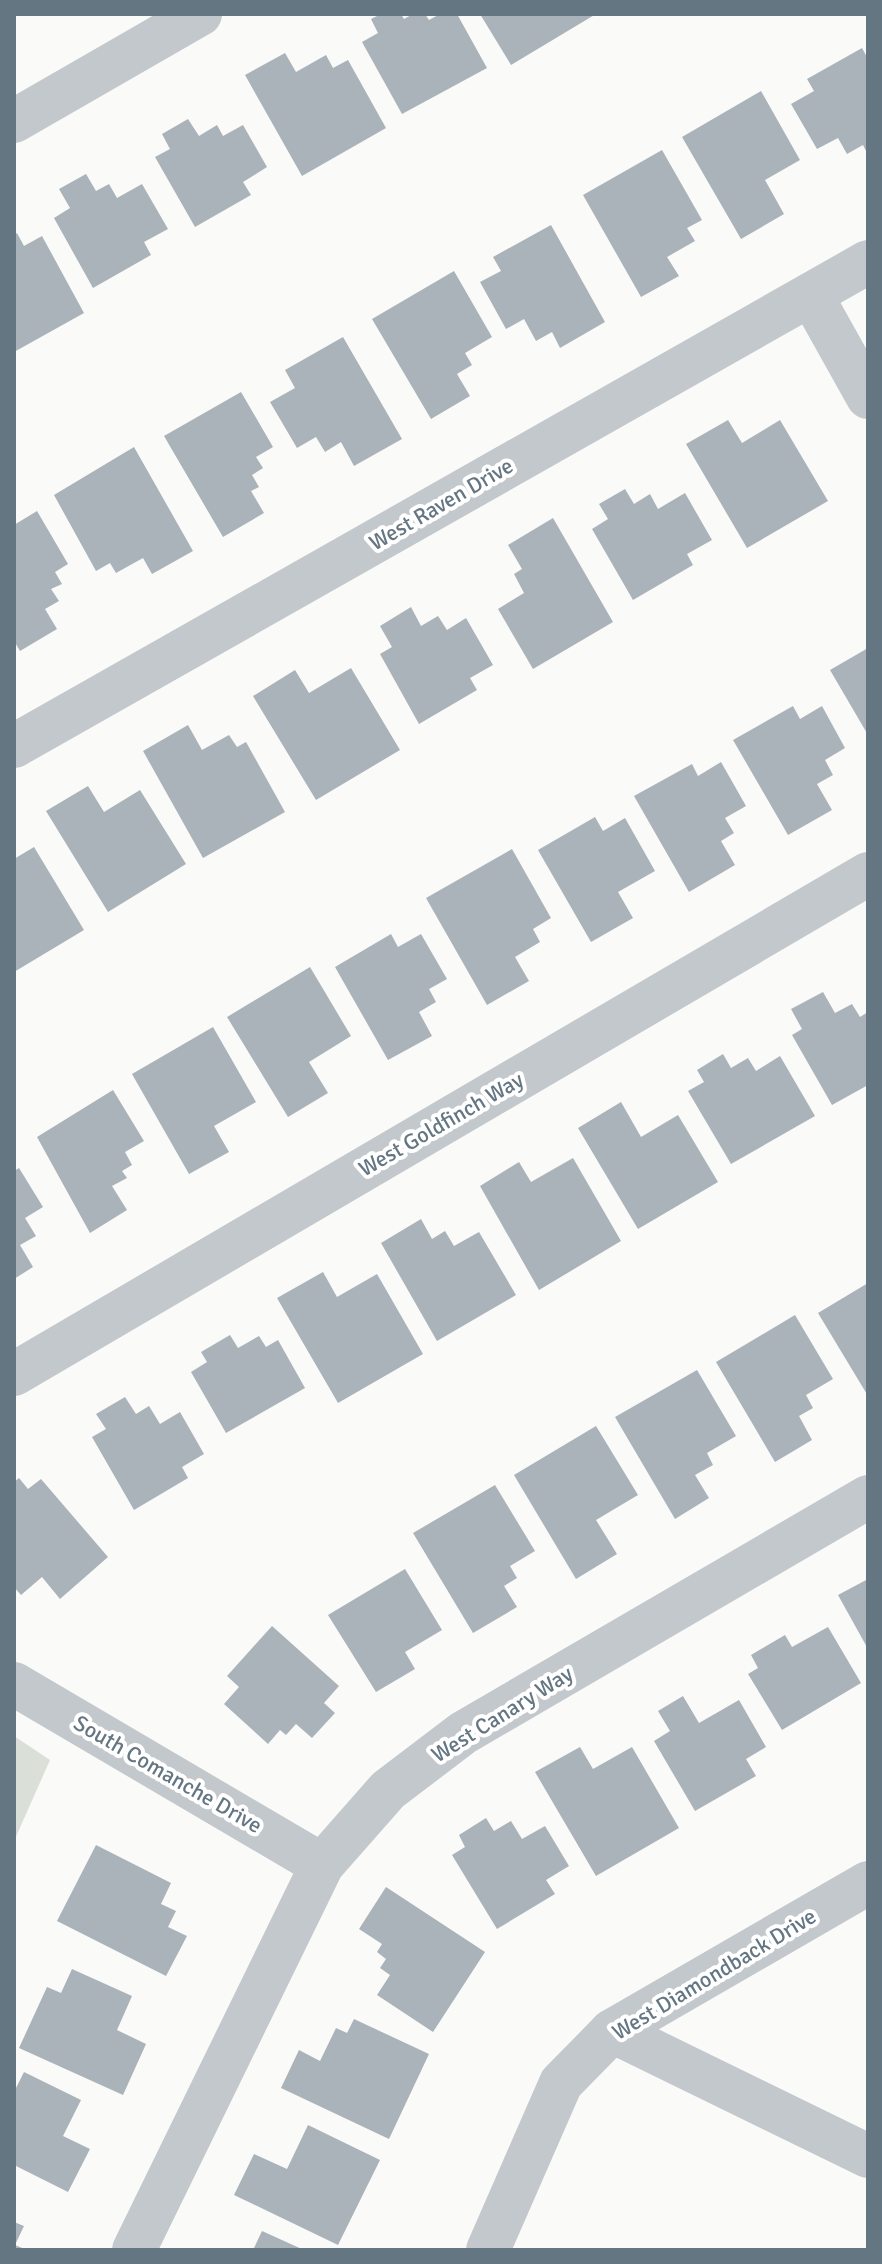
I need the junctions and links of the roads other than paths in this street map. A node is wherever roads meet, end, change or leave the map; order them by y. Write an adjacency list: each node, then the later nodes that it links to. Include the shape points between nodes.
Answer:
1 (200, 14): 2 (street)
2 (14, 121)
3 (868, 262): 4 (street, West Raven Drive)
4 (811, 295): 5 (street); 6 (street, West Raven Drive)
5 (868, 397)
6 (14, 746)
7 (868, 874): 8 (street, West Goldfinch Way)
8 (14, 1374)
9 (868, 1497): 11 (street, West Canary Way, via 463,1733 388,1790)
10 (14, 1684): 11 (street, South Comanche Drive)
11 (322, 1865): 15 (street, West Canary Way)
12 (868, 1883): 13 (street, West Diamondback Drive)
13 (612, 2031): 14 (street); 16 (street, West Diamondback Drive, via 561,2083)
14 (868, 2156)
15 (134, 2250)
16 (488, 2250)

